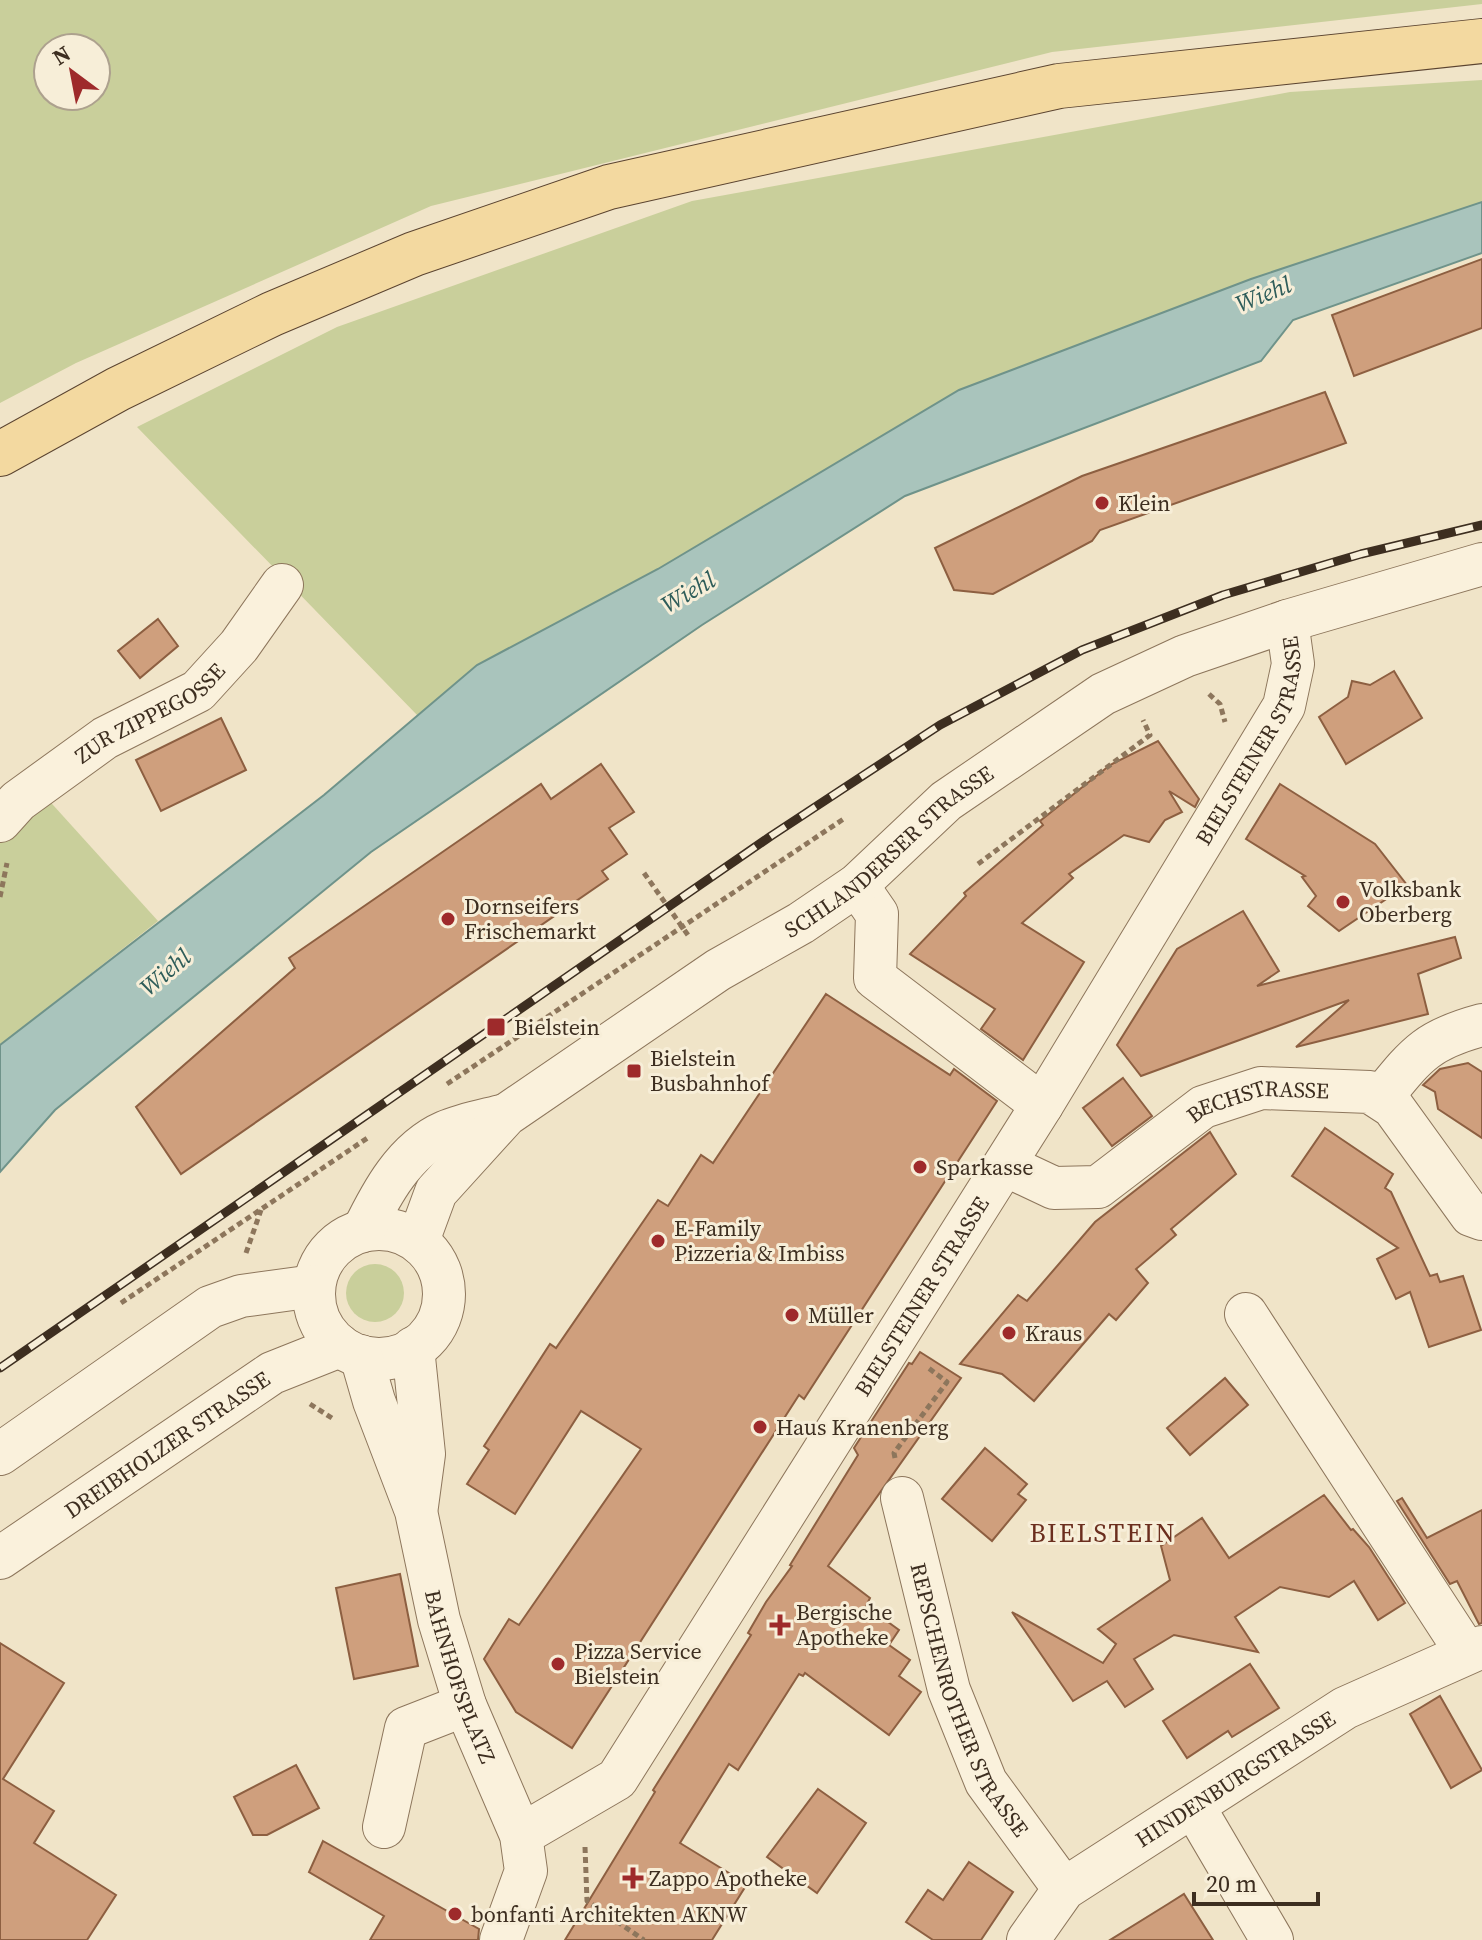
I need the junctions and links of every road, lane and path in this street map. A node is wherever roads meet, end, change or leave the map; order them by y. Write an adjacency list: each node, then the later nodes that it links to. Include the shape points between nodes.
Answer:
1 (1482, 41): 2 (main road, via 1059,86 609,187 414,254 272,314)
2 (0, 454)
3 (1482, 564): 5 (street, BIELSTEINER STRASSE)
4 (282, 585): 10 (street, ZUR ZIPPEGOSSE, via 239,646 198,691 105,738 18,801)
5 (1287, 621): 8 (street, BIELSTEINER STRASSE, via 1293,664 1284,706); 13 (street, SCHLANDERSER STRASSE, via 1185,656 1103,694 946,801)
6 (1194, 694): 8 (path, via 1209,694 1220,704 1231,735)
7 (1149, 710): 11 (path, via 1143,721 1150,735)
8 (1256, 753): 19 (street, BIELSTEINER STRASSE)
9 (845, 818): 14 (path)
10 (0, 821)
11 (978, 864)
12 (644, 873): 14 (path)
13 (857, 885): 19 (street, via 877,914 875,978); 20 (street, SCHLANDERSER STRASSE, via 718,970)
14 (682, 926): 15 (path); 17 (path)
15 (690, 938)
16 (1482, 1025): 18 (street, via 1446,1035 1417,1054)
17 (437, 1091)
18 (1381, 1098): 22 (street, BECHSTRASSE, via 1370,1092 1261,1088 1203,1107 1098,1187 1054,1188); 23 (street, via 1393,1107 1471,1215)
19 (1042, 1105): 22 (street, BIELSTEINER STRASSE)
20 (506, 1115): 24 (street, SCHLANDERSER STRASSE, via 444,1133 419,1150 384,1186); 25 (street, SCHLANDERSER STRASSE, via 436,1192)
21 (373, 1134): 27 (path)
22 (1005, 1165): 39 (street, BIELSTEINER STRASSE, via 617,1779)
23 (1482, 1219)
24 (363, 1231): 25 (street, via 386,1229); 26 (street, via 326,1255)
25 (418, 1241): 29 (street, via 438,1268 443,1301 431,1332)
26 (314, 1286): 30 (street, via 319,1319); 32 (street, via 241,1296 210,1307)
27 (121, 1303)
28 (1246, 1314): 36 (street, HINDENBURGSTRASSE)
29 (413, 1348): 30 (street, via 388,1358); 34 (street, BAHNHOFSPLATZ, via 424,1454)
30 (350, 1351): 34 (street, BAHNHOFSPLATZ); 35 (street, DREIBHOLZER STRASSE, via 272,1373)
31 (927, 1408): 33 (path, via 894,1453)
32 (0, 1454)
33 (902, 1498): 42 (street, REPSCHENROTHER STRASSE, via 949,1690 986,1782)
34 (416, 1511): 37 (street, BAHNHOFSPLATZ, via 439,1620)
35 (0, 1558)
36 (1474, 1650): 38 (street, HINDENBURGSTRASSE, via 1345,1708)
37 (465, 1705): 40 (street, via 406,1728); 41 (street, BAHNHOFSPLATZ)
38 (1194, 1807): 42 (street, HINDENBURGSTRASSE); 46 (street)
39 (570, 1809): 41 (street, BIELSTEINER STRASSE); 44 (path, via 587,1853 587,1901)
40 (384, 1827)
41 (521, 1835): 43 (street, via 526,1871)
42 (1064, 1889): 45 (street, HINDENBURGSTRASSE)
43 (501, 1940)
44 (644, 1940)
45 (1028, 1940)
46 (1272, 1940)

